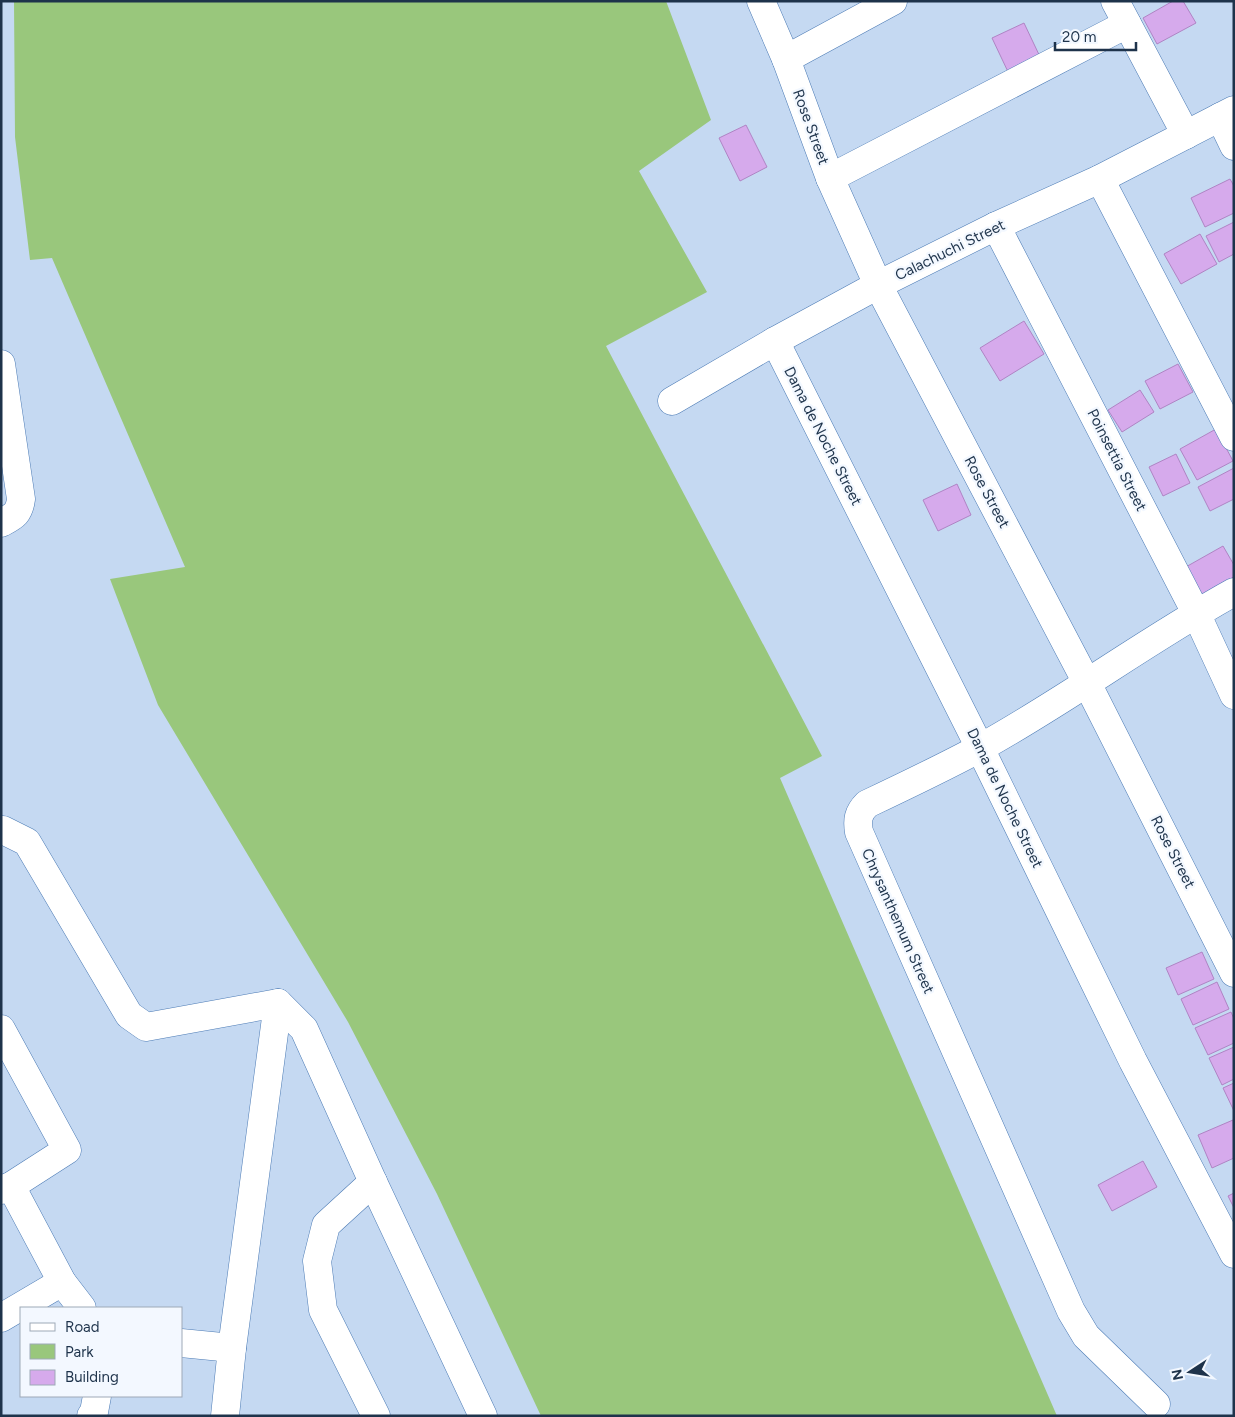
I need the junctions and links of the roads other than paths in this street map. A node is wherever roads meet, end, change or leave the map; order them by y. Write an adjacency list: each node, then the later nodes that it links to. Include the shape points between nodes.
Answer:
1 (762, 1): 4 (street, Rose Street)
2 (893, 1): 4 (street)
3 (1121, 12): 6 (street); 8 (street)
4 (786, 59): 8 (street, Rose Street)
5 (1227, 114): 6 (street, Calachuchi Street); 7 (street)
6 (1186, 136): 9 (street, Calachuchi Street)
7 (1234, 146)
8 (830, 178): 11 (street, Rose Street)
9 (1100, 179): 10 (street, Calachuchi Street); 15 (street)
10 (996, 226): 11 (street, Calachuchi Street); 18 (street, Poinsettia Street)
11 (878, 285): 12 (street, Calachuchi Street); 19 (street, Rose Street)
12 (775, 341): 14 (street, Calachuchi Street); 21 (street, Dama de Noche Street)
13 (1, 364): 16 (street, via 21,490 20,506)
14 (672, 401)
15 (1234, 438)
16 (9, 519)
17 (1234, 592): 18 (street, Chrysanthemum Street)
18 (1196, 614): 19 (street, Chrysanthemum Street); 20 (street, Poinsettia Street)
19 (1088, 683): 21 (street, Chrysanthemum Street); 23 (street, Rose Street)
20 (1234, 695)
21 (980, 748): 28 (street, Dama de Noche Street, via 1133,1061); 35 (street, Chrysanthemum Street, via 867,804 860,811 859,832 1071,1311 1086,1336)
22 (1, 830): 24 (street, via 27,842 129,1015 146,1026)
23 (1234, 973)
24 (278, 1003): 26 (street, via 304,1029); 33 (street)
25 (1, 1030): 27 (street, via 68,1150)
26 (373, 1182): 38 (street, via 326,1225 317,1261 323,1310); 39 (street)
27 (6, 1188): 29 (street)
28 (1234, 1254)
29 (62, 1282): 30 (street); 31 (street)
30 (81, 1307)
31 (1, 1318)
32 (182, 1343): 33 (street)
33 (232, 1348): 37 (street)
34 (97, 1397): 36 (street)
35 (1156, 1404)
36 (91, 1416)
37 (225, 1416)
38 (376, 1416)
39 (483, 1416)

